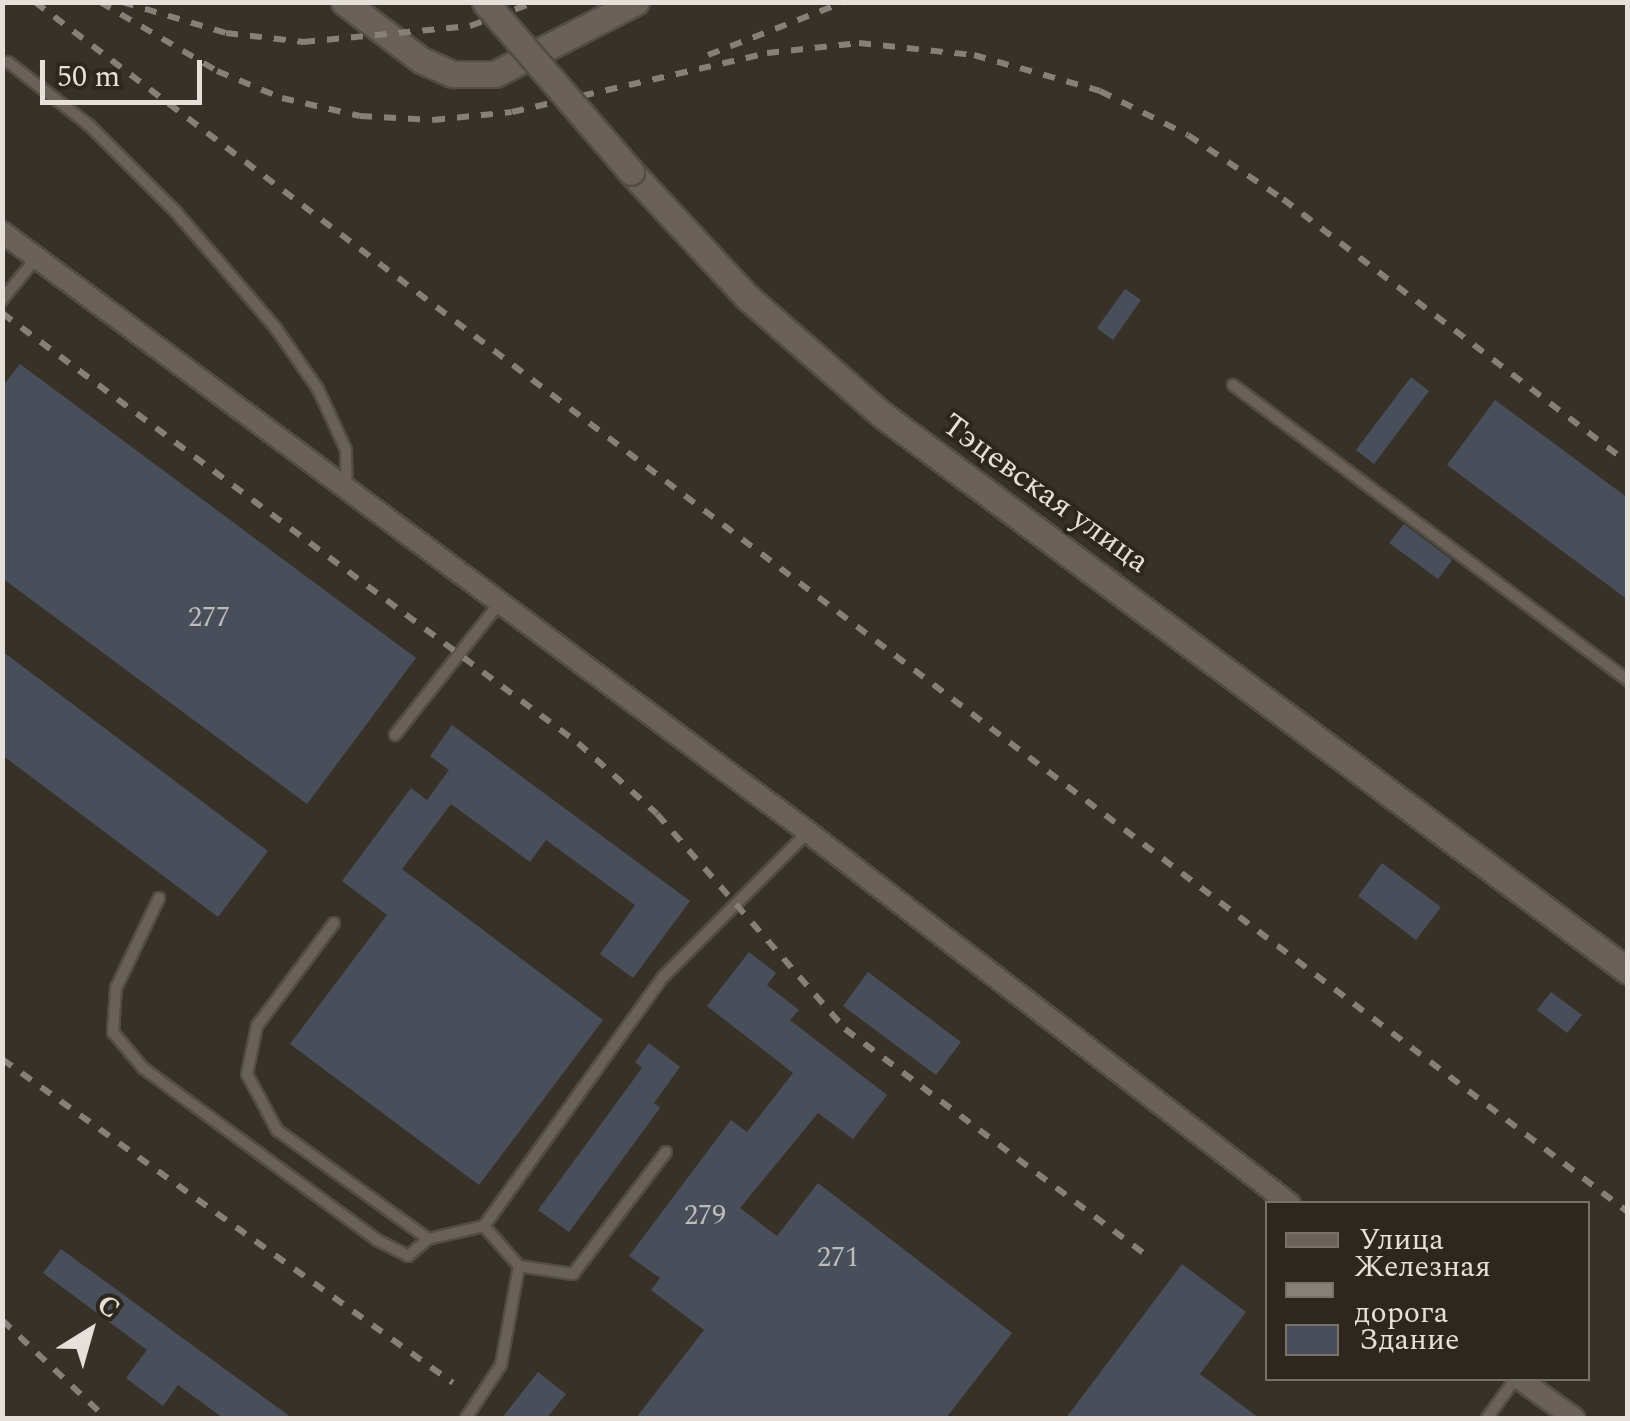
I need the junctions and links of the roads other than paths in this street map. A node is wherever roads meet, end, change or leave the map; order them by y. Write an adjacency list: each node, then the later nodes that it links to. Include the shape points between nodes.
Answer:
1 (344, 2): 3 (street, via 420,60 453,74 495,74)
2 (485, 2): 16 (street, Тэцевская улица, bridge, via 747,296 880,413)
3 (636, 2)
4 (8, 62): 9 (lane, via 89,125 274,328 318,388 346,450)
5 (2, 232): 6 (street)
6 (36, 257): 7 (lane); 9 (street)
7 (2, 300)
8 (1233, 384): 11 (lane)
9 (347, 490): 10 (street)
10 (499, 604): 12 (lane); 13 (street)
11 (1628, 680)
12 (395, 735)
13 (808, 832): 18 (street); 19 (lane, via 664,977)
14 (159, 898): 20 (lane, via 116,988 112,1032 143,1068 376,1240 408,1256)
15 (334, 923): 20 (lane, via 257,1026 247,1074 277,1130)
16 (1628, 971)
17 (666, 1152): 21 (lane, via 573,1274)
18 (1286, 1201)
19 (484, 1226): 20 (lane); 21 (lane)
20 (428, 1239)
21 (519, 1266): 24 (lane, via 501,1365)
22 (1515, 1381): 25 (lane)
23 (1521, 1381): 26 (street)
24 (466, 1418)
25 (1487, 1418)
26 (1574, 1418)

